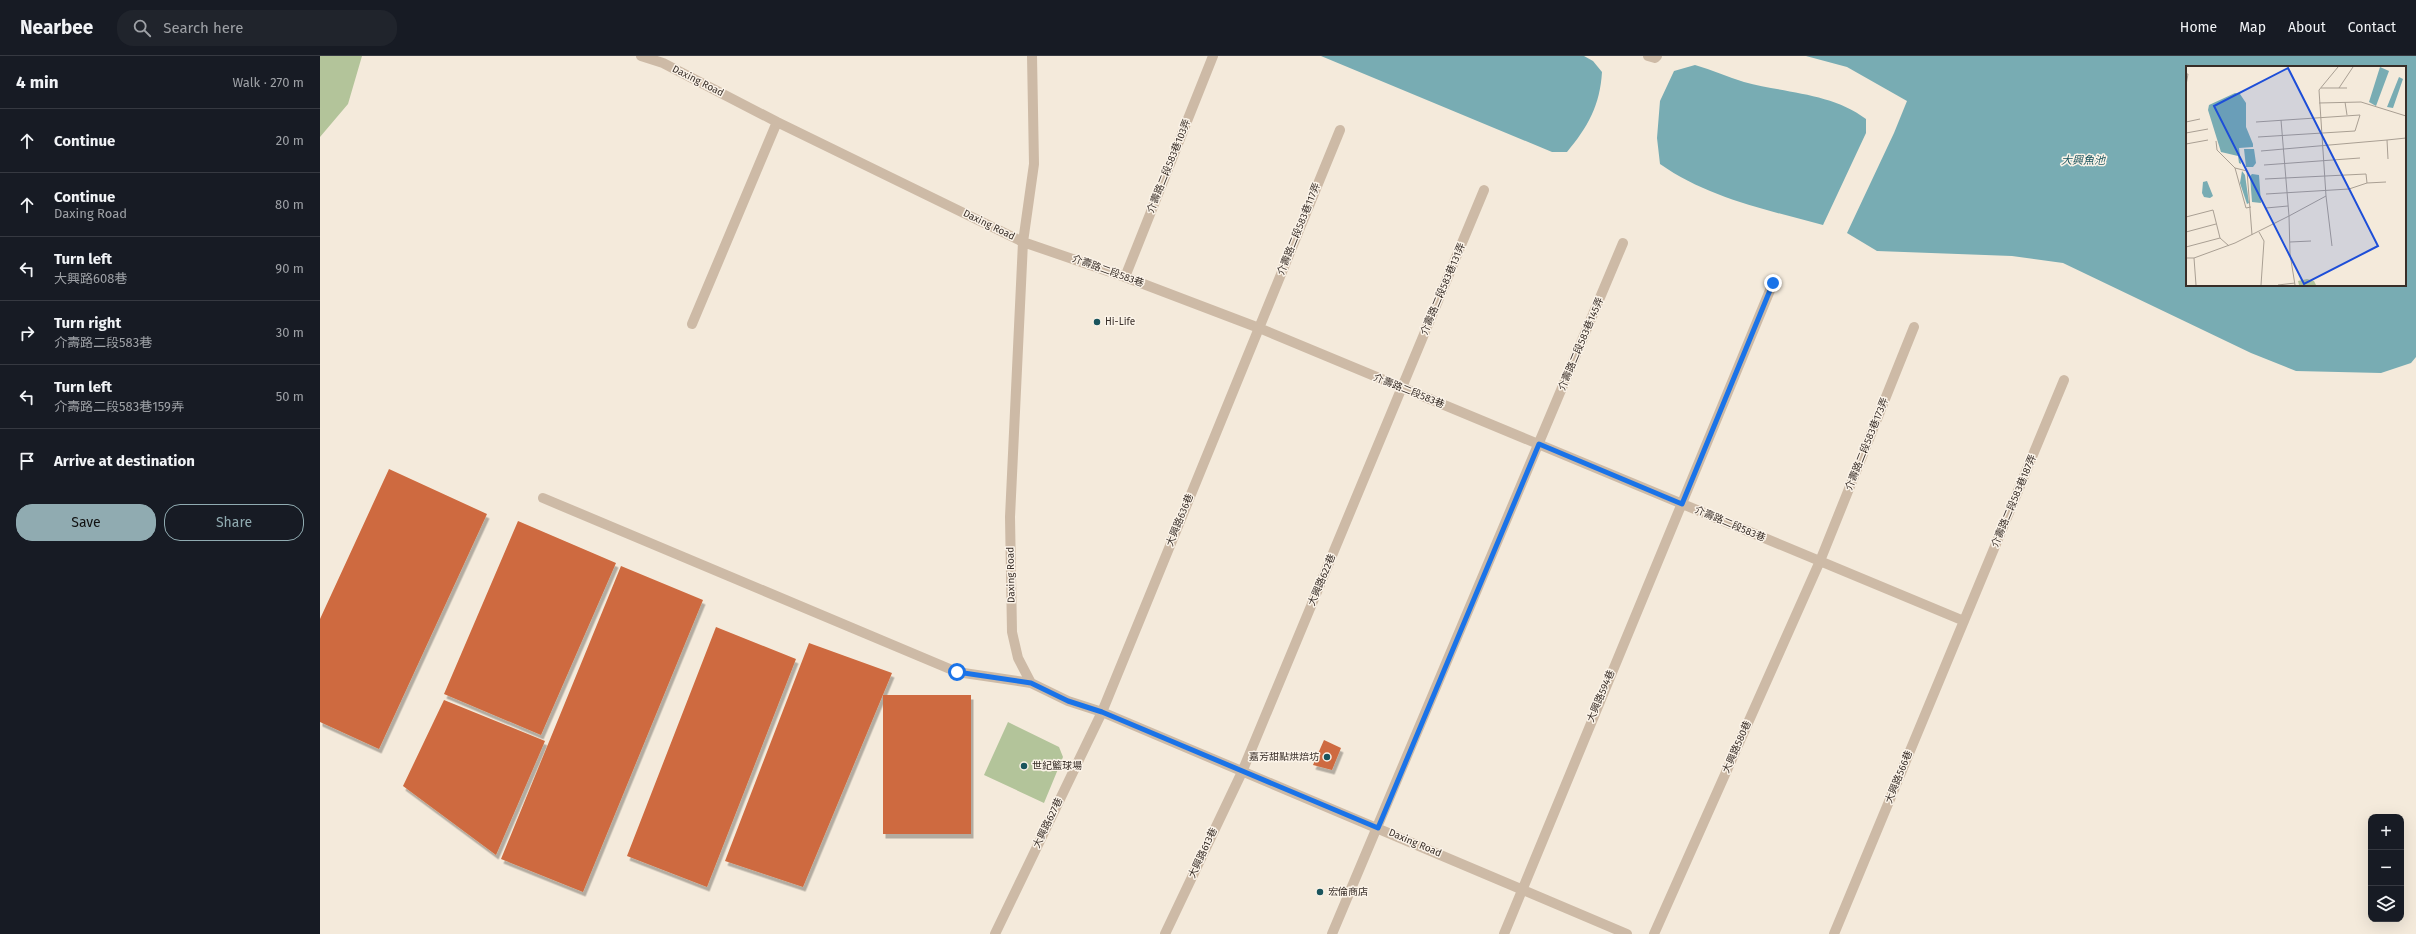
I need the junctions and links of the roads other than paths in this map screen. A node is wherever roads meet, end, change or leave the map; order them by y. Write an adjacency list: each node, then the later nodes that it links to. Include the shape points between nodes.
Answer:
1 (641, 56): 6 (street, Daxing Road, via 663,63)
2 (1032, 56): 9 (street, via 1034,164)
3 (1212, 56): 11 (street, 介壽路二段583巷103弄)
4 (1648, 56): 5 (street)
5 (1657, 56)
6 (777, 122): 9 (street, Daxing Road); 13 (street)
7 (1340, 130): 15 (street, 介壽路二段583巷117弄)
8 (1484, 190): 17 (street, 介壽路二段583巷131弄)
9 (1023, 242): 11 (street, 介壽路二段583巷); 23 (street, Daxing Road, via 1010,516 1012,632 1018,658)
10 (1623, 243): 18 (street, 介壽路二段583巷145弄)
11 (1125, 277): 15 (street, 介壽路二段583巷)
12 (1773, 283): 20 (street, 大興路594巷)
13 (692, 324)
14 (1914, 327): 21 (street, 介壽路二段583巷173弄)
15 (1259, 328): 17 (street, 介壽路二段583巷); 24 (street, 大興路636巷)
16 (2064, 380): 22 (street, 介壽路二段583巷187弄)
17 (1402, 388): 18 (street, 介壽路二段583巷); 25 (street, 大興路622巷)
18 (1539, 444): 20 (street, 介壽路二段583巷); 26 (street, 介壽路二段583巷145弄)
19 (543, 498): 23 (street, via 957,672)
20 (1682, 504): 21 (street, 介壽路二段583巷); 27 (street, 大興路594巷)
21 (1820, 561): 22 (street, 介壽路二段583巷); 33 (street, 大興路580巷)
22 (1964, 621): 34 (street, 大興路566巷)
23 (1031, 683): 24 (street, Daxing Road, via 1068,701)
24 (1102, 712): 25 (street, Daxing Road); 28 (street, 大興路627巷)
25 (1242, 772): 26 (street, Daxing Road); 29 (street, 大興路613巷)
26 (1378, 828): 27 (street, Daxing Road); 30 (street, 介壽路二段583巷145弄)
27 (1522, 888): 31 (street, 大興路594巷); 32 (street, Daxing Road)
28 (995, 934)
29 (1165, 934)
30 (1332, 934)
31 (1504, 934)
32 (1627, 934)
33 (1654, 934)
34 (1834, 934)

